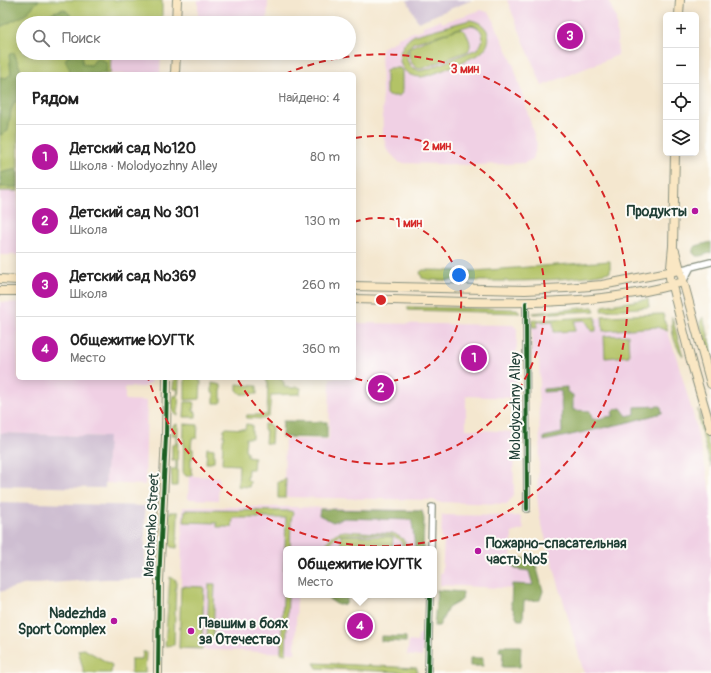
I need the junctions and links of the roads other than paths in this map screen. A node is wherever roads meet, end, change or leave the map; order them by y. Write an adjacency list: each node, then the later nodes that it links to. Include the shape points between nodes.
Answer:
1 (177, 0): 4 (main road)
2 (680, 0): 3 (main road)
3 (679, 12)
4 (176, 16)
5 (176, 60): 6 (main road)
6 (175, 72)
7 (675, 156): 8 (main road)
8 (674, 246): 11 (main road); 12 (main road)
9 (711, 262): 10 (street)
10 (691, 267): 11 (street); 15 (street)
11 (679, 270): 12 (main road); 15 (main road)
12 (670, 272): 16 (main road); 17 (main road, via 602,285 525,290)
13 (0, 279): 14 (main road)
14 (16, 280)
15 (683, 282): 16 (main road); 23 (main road)
16 (672, 285): 21 (main road, via 597,299); 24 (main road)
17 (356, 286)
18 (0, 292): 19 (main road)
19 (16, 292)
20 (356, 299): 21 (main road)
21 (526, 303): 26 (street, Molodyozhny Alley)
22 (167, 380): 29 (main road, Marchenko Street)
23 (711, 384)
24 (711, 430)
25 (432, 507): 27 (street)
26 (527, 509)
27 (431, 546)
28 (430, 598): 30 (street)
29 (158, 673)
30 (428, 673)

